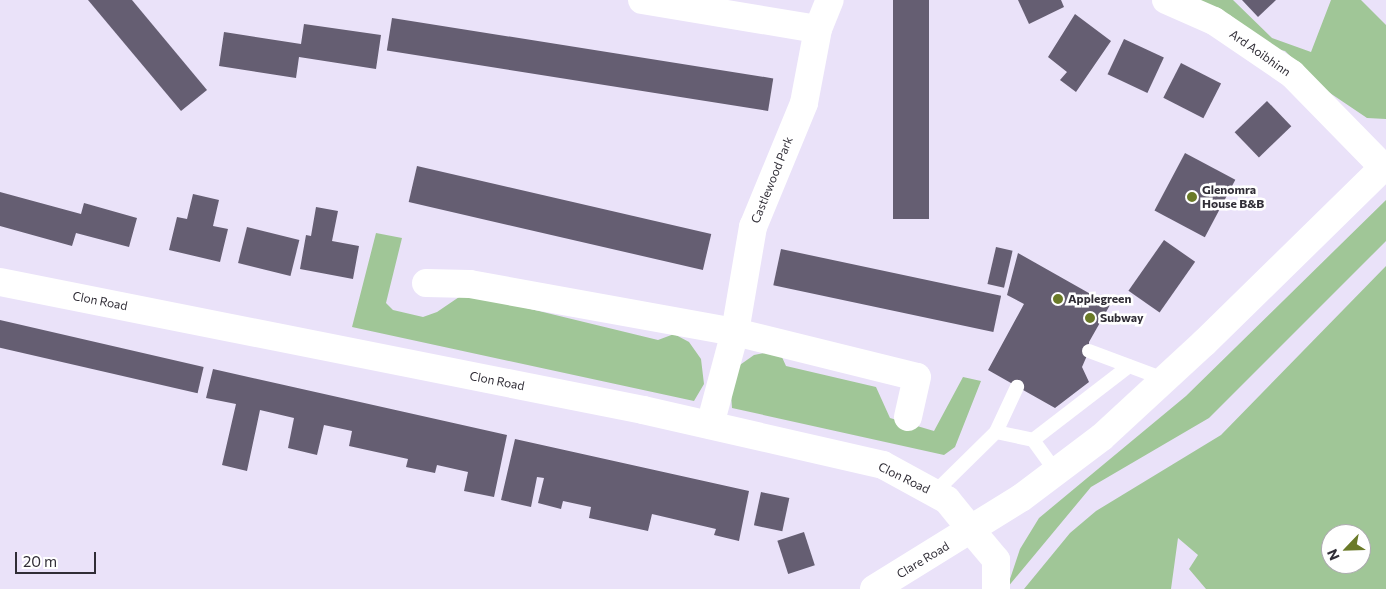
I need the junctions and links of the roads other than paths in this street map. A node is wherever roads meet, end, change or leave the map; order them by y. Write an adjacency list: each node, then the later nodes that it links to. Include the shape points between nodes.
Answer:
1 (642, 0): 4 (main road)
2 (830, 0): 4 (main road, Castlewood Park)
3 (1166, 0): 5 (main road, Ard Aoibhinn, via 1214,21 1292,74)
4 (818, 29): 8 (main road, Castlewood Park, via 804,103 753,226)
5 (1385, 166): 11 (main road, Clare Road)
6 (0, 282): 14 (main road, Clon Road)
7 (426, 283): 8 (main road, via 470,284)
8 (735, 332): 13 (main road, via 917,378); 14 (main road, Castlewood Park)
9 (1090, 351): 10 (lane)
10 (1129, 366): 11 (lane); 16 (lane)
11 (1164, 379): 17 (main road, Clare Road, via 1102,436)
12 (1016, 387): 15 (lane)
13 (908, 417)
14 (710, 426): 18 (main road, Clon Road, via 882,465)
15 (996, 432): 16 (lane); 18 (lane)
16 (1033, 440): 17 (lane)
17 (1056, 472): 19 (main road, Clare Road)
18 (934, 493): 19 (main road, Clon Road, via 947,500)
19 (972, 530): 20 (main road, Clare Road); 21 (main road, Clon Road, via 996,560)
20 (874, 589)
21 (996, 589)

